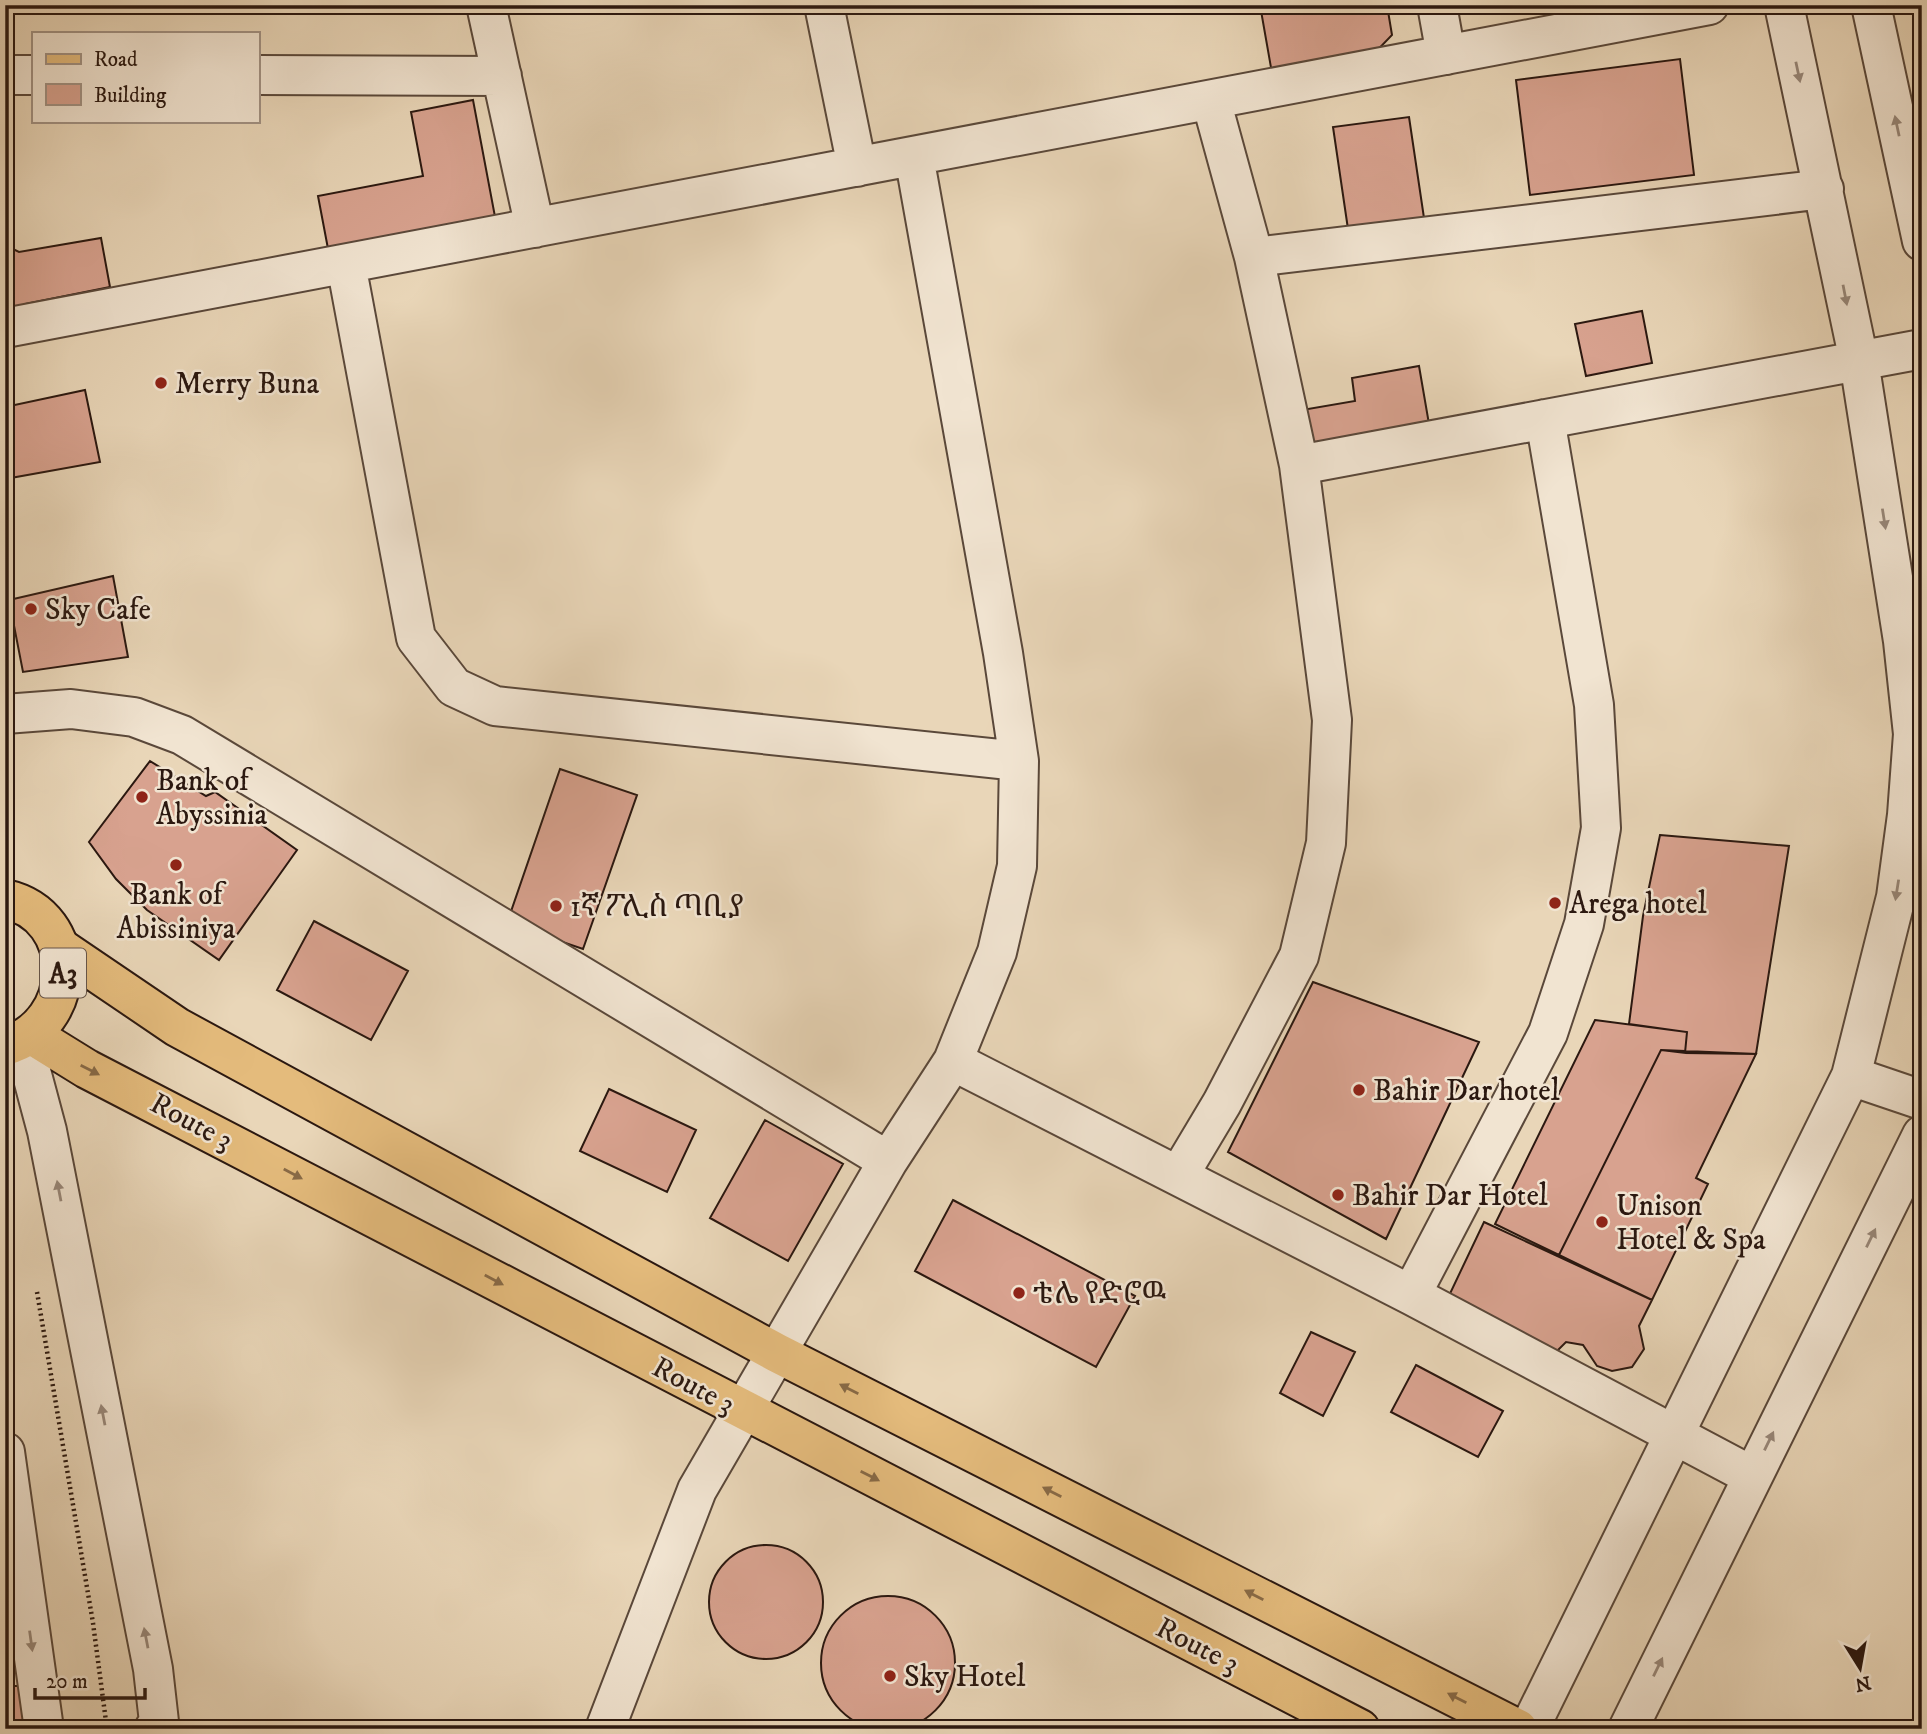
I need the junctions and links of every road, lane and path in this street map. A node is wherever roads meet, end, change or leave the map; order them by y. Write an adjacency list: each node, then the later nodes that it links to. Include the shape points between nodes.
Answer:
1 (486, 5): 11 (street)
2 (824, 5): 14 (street)
3 (1437, 5): 7 (street)
4 (1709, 5): 7 (street)
5 (1784, 5): 15 (street, one-way to 15)
6 (1871, 5): 17 (street, one-way to 6)
7 (1446, 55): 12 (street)
8 (5, 75): 9 (street)
9 (32, 75)
10 (259, 75): 11 (street)
11 (502, 76): 16 (street)
12 (1211, 100): 13 (street); 18 (street)
13 (914, 156): 14 (street); 26 (street)
14 (857, 167): 16 (street)
15 (1824, 189): 18 (street); 22 (street, one-way to 22)
16 (535, 228): 19 (street)
17 (1922, 241)
18 (1254, 257): 24 (street)
19 (346, 264): 20 (street); 26 (street, via 416,638 454,687 495,706)
20 (5, 328)
21 (1922, 349): 22 (street)
22 (1859, 361): 23 (street); 31 (street, one-way to 31, via 1913,734 1896,897)
23 (1545, 419): 24 (street); 37 (street, via 1594,705 1601,828 1584,924 1548,1033)
24 (1299, 465): 35 (street, via 1332,720 1326,843 1299,956)
25 (5, 714): 34 (street, via 71,709 134,717 181,735)
26 (1019, 761): 30 (street, via 1017,866 997,952)
27 (7, 896): 28 (main road, A3, via 31,911)
28 (59, 947): 29 (main road, A3, via 60,995 49,1017); 38 (main road, via 177,1027)
29 (20, 1041): 39 (main road, Route 3, one-way to 39, via 146,1097); 45 (street, one-way to 29, via 159,1722 153,1669 47,1131)
30 (953, 1061): 34 (street); 35 (street)
31 (1851, 1076): 32 (street); 40 (street)
32 (1922, 1100)
33 (1922, 1135): 42 (street, one-way to 33)
34 (888, 1161): 38 (street)
35 (1179, 1175): 37 (street)
36 (34, 1279): 44 (path)
37 (1411, 1295): 40 (street)
38 (777, 1353): 39 (street); 48 (main road, one-way to 38)
39 (745, 1411): 46 (street, via 696,1490); 47 (main road, Route 3, one-way to 47)
40 (1674, 1433): 42 (street); 49 (street)
41 (5, 1452): 43 (street, one-way to 43)
42 (1752, 1476): 50 (street, one-way to 42)
43 (44, 1729)
44 (107, 1729)
45 (155, 1729)
46 (605, 1729)
47 (1360, 1729)
48 (1518, 1729)
49 (1529, 1729)
50 (1628, 1729)

